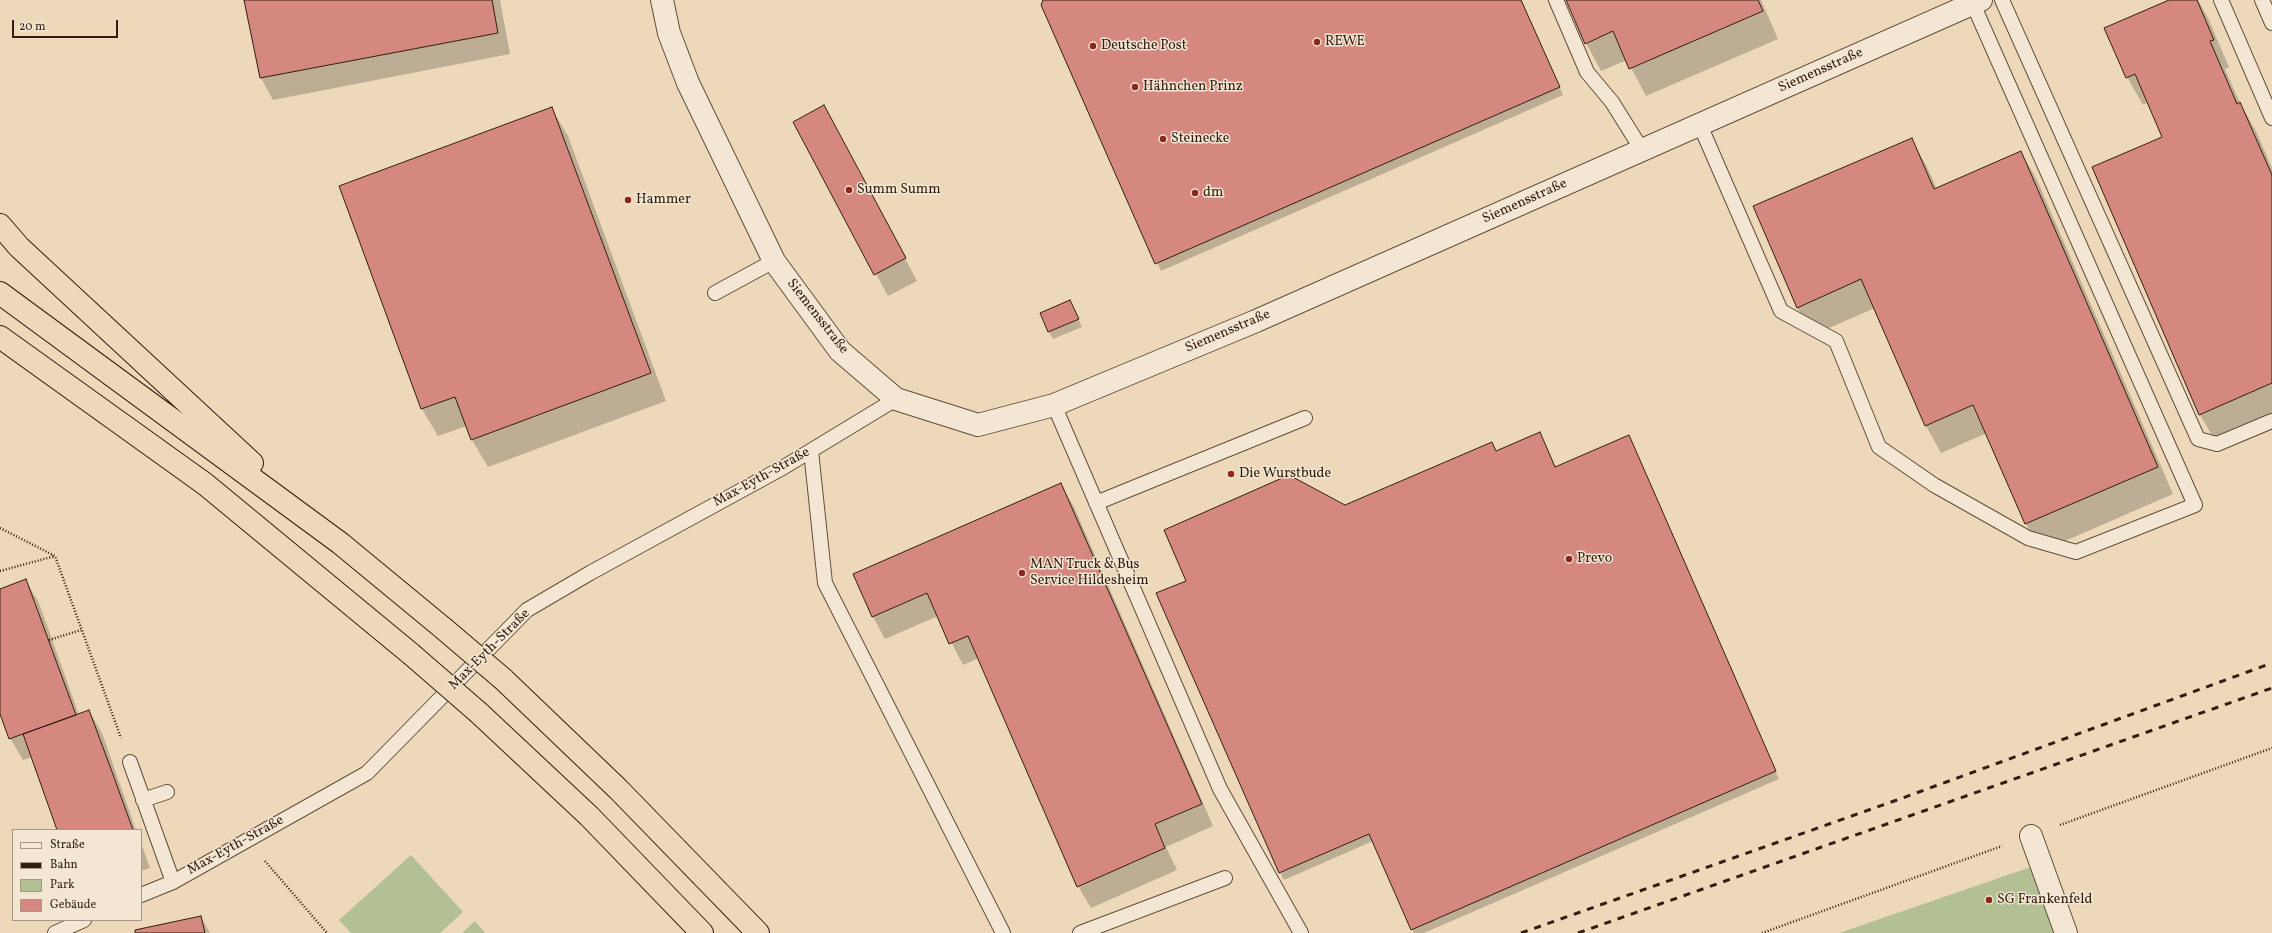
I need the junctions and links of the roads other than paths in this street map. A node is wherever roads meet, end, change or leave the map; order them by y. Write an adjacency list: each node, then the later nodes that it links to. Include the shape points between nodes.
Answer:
1 (662, 0): 12 (street, Siemensstraße, via 669,33 688,83)
2 (1556, 0): 10 (lane, via 1587,72 1612,102)
3 (2002, 0): 19 (lane, via 2198,439 2217,444)
4 (2221, 0): 8 (lane)
5 (2262, 0): 7 (lane)
6 (1977, 2): 9 (street, Siemensstraße); 9 (lane, via 2195,505 2076,552 2028,538 1934,485 1880,447 1836,341 1781,311)
7 (2272, 23)
8 (2272, 118)
9 (1700, 125): 10 (street, Siemensstraße)
10 (1642, 150): 17 (street, Siemensstraße, via 1256,320)
11 (0, 225): 22 (highway, via 19,247 159,378)
12 (774, 261): 14 (lane); 16 (street, Siemensstraße, via 840,351)
13 (0, 293): 22 (highway)
14 (714, 293)
15 (0, 337): 32 (highway, bridge, via 205,484 411,654 479,713 589,816)
16 (896, 399): 17 (street, Siemensstraße, via 978,425); 20 (lane, Max-Eyth-Straße)
17 (1054, 405): 21 (lane)
18 (1305, 418): 21 (lane)
19 (2272, 421)
20 (811, 451): 28 (lane, Max-Eyth-Straße, via 527,610 367,774); 34 (lane, via 825,583)
21 (1096, 504): 36 (lane, via 1220,789)
22 (340, 543): 33 (highway, bridge, via 503,679 618,789)
23 (130, 762): 25 (lane)
24 (167, 792): 25 (lane)
25 (143, 800): 28 (lane)
26 (2031, 836): 37 (street)
27 (1225, 878): 35 (lane)
28 (173, 882): 29 (lane, Max-Eyth-Straße)
29 (142, 896)
30 (82, 921): 31 (lane)
31 (55, 933)
32 (702, 933)
33 (758, 933)
34 (1002, 933)
35 (1080, 933)
36 (1301, 933)
37 (2066, 933)

